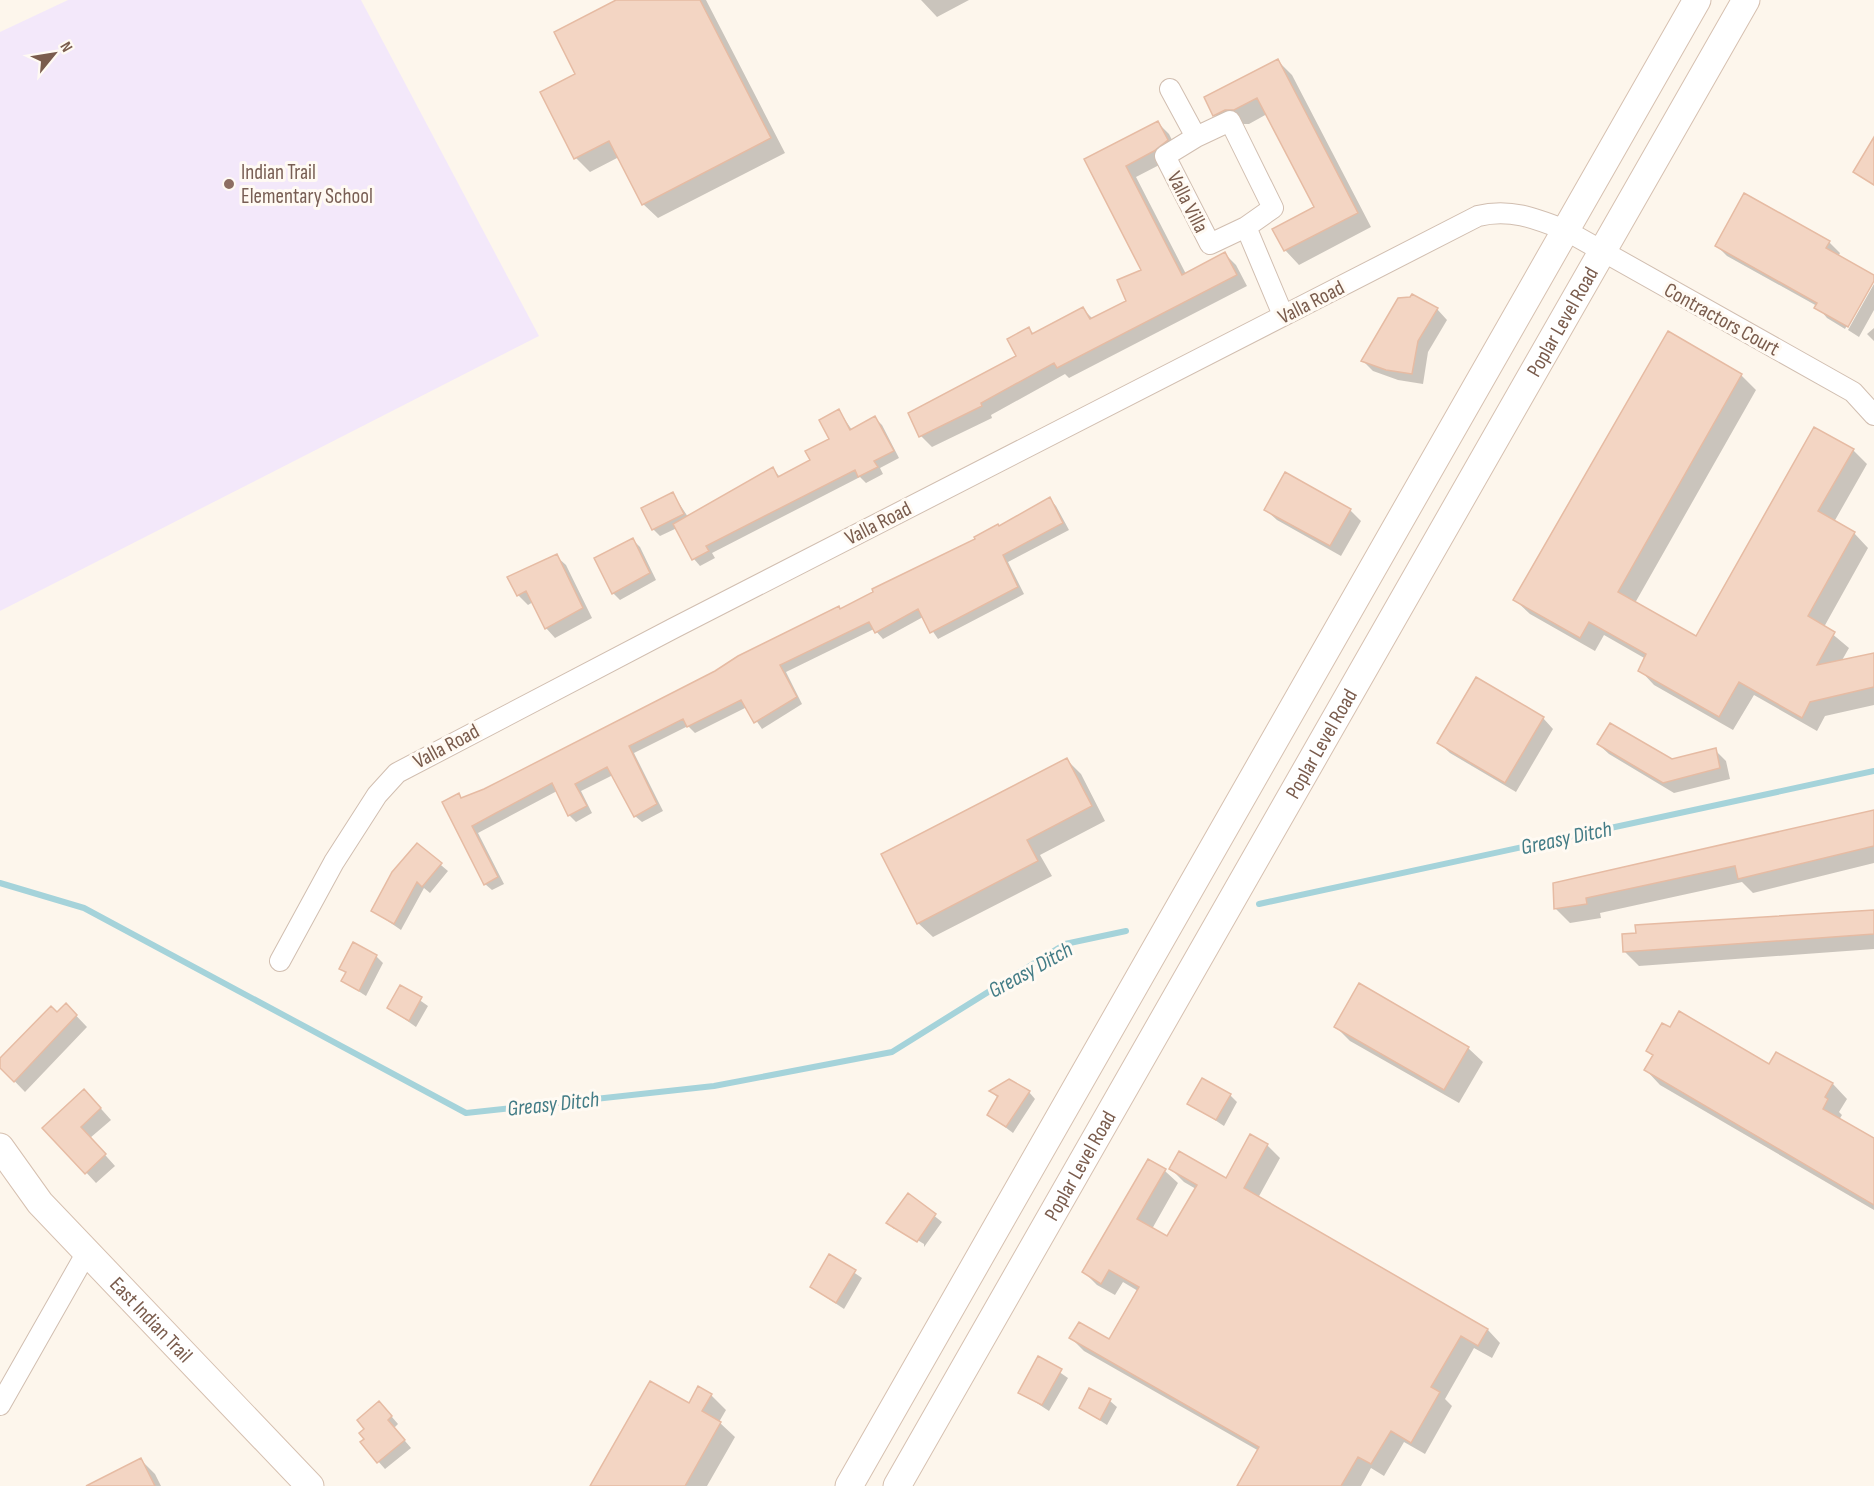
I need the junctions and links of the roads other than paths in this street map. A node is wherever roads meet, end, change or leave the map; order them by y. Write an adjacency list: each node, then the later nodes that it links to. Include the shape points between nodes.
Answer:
1 (1697, 0): 6 (main road, Poplar Level Road)
2 (1746, 0): 7 (main road, Poplar Level Road)
3 (1170, 89): 4 (street)
4 (1196, 137): 5 (street, Valla Villa, via 1230,121 1273,208); 5 (street, Valla Villa, via 1165,156 1210,244)
5 (1246, 227): 8 (street)
6 (1565, 230): 7 (street, Contractors Court); 8 (street, Valla Road, via 1509,212 1478,216); 15 (main road, Poplar Level Road)
7 (1602, 251): 9 (street, Contractors Court, via 1852,392); 16 (main road, Poplar Level Road)
8 (1283, 315): 10 (street, Valla Road, via 398,773 377,795 334,861)
9 (1874, 415)
10 (280, 961)
11 (0, 1147): 12 (main road, East Indian Trail, via 40,1203)
12 (87, 1252): 13 (street); 14 (main road, East Indian Trail)
13 (0, 1405)
14 (309, 1486)
15 (849, 1486)
16 (897, 1486)

